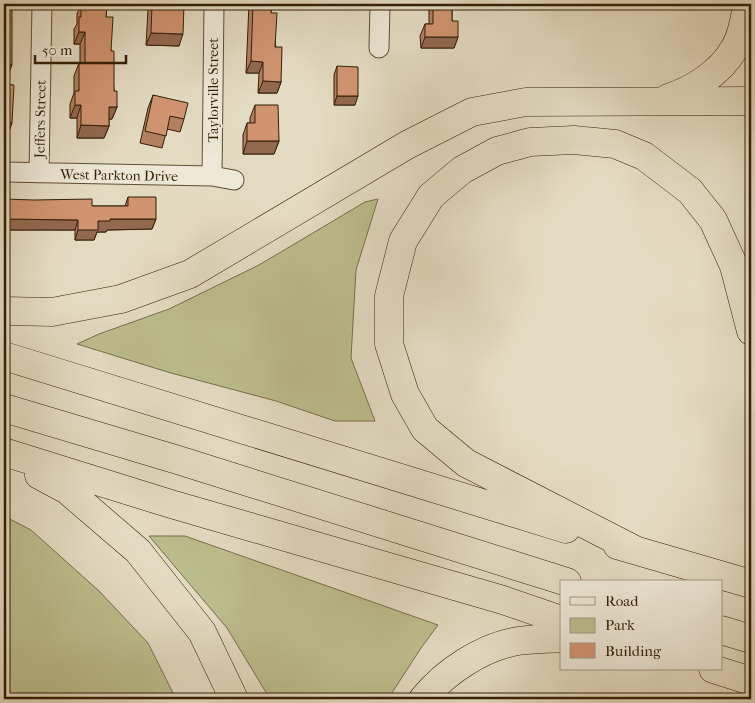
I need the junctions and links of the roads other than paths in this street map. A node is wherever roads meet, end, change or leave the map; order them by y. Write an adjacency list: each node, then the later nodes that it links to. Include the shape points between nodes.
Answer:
1 (42, 4): 9 (street, Jeffers Street)
2 (214, 4): 10 (street, Taylorville Street)
3 (380, 4): 5 (street)
4 (747, 4): 6 (highway, via 734,49 722,64 684,93)
5 (379, 48)
6 (659, 101): 7 (highway); 12 (highway, via 526,102 472,112 407,145 190,274 121,299 52,312)
7 (751, 101)
8 (4, 172): 9 (street, West Parkton Drive)
9 (39, 173): 10 (street, West Parkton Drive)
10 (212, 176): 11 (street, West Parkton Drive)
11 (234, 180)
12 (4, 311)
13 (751, 331): 18 (highway, via 734,266 713,220 690,191 644,156 615,144 574,140 530,142 497,151 462,170 431,196 403,241 389,296 389,344 404,394 425,429 466,463)
14 (4, 356): 18 (highway)
15 (4, 408): 19 (highway)
16 (4, 452): 21 (highway)
17 (4, 458): 27 (highway, via 67,490 138,551 202,632)
18 (635, 550): 20 (highway)
19 (561, 580)
20 (751, 584)
21 (560, 620)
22 (722, 630): 24 (highway)
23 (560, 638): 28 (highway, via 518,641 495,647 449,674)
24 (751, 639)
25 (716, 670): 26 (highway)
26 (751, 681)
27 (234, 699)
28 (423, 699)

